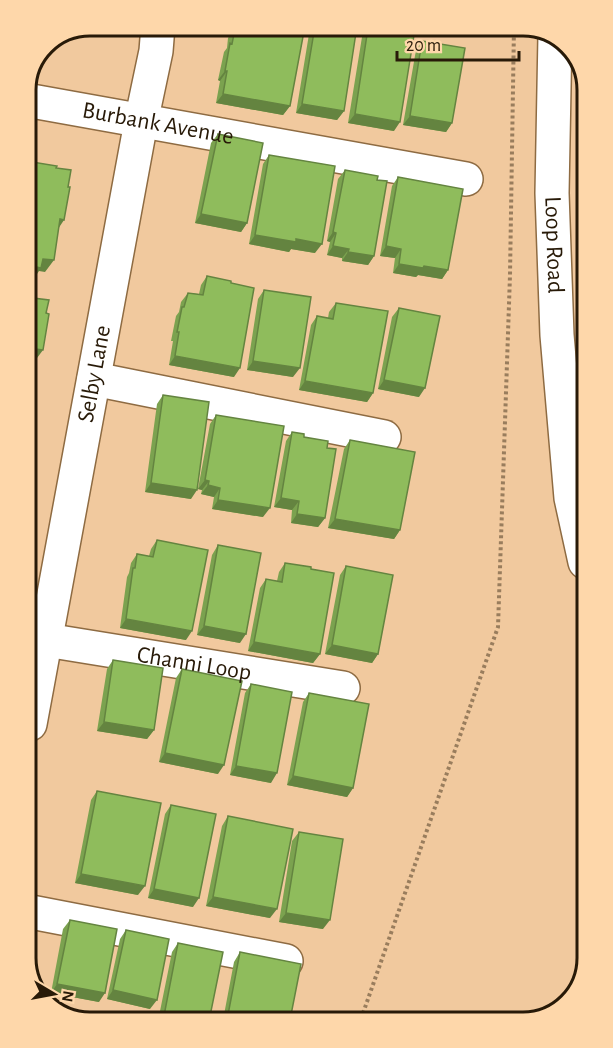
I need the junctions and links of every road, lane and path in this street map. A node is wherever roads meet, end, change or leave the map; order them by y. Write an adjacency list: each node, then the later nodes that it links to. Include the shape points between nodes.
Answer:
1 (157, 36): 5 (street, Selby Lane)
2 (514, 36): 15 (path, via 498,627)
3 (555, 46): 9 (street, Loop Road, via 552,194 557,335 571,498)
4 (36, 102): 5 (street, Burbank Avenue)
5 (141, 122): 6 (street, Burbank Avenue); 7 (street, Selby Lane)
6 (466, 179)
7 (94, 379): 8 (street); 10 (street, Selby Lane)
8 (384, 437)
9 (577, 525)
10 (45, 640): 11 (street, Channi Loop); 12 (street, Selby Lane)
11 (343, 688)
12 (36, 690)
13 (36, 913): 14 (street)
14 (286, 961)
15 (363, 1012)

